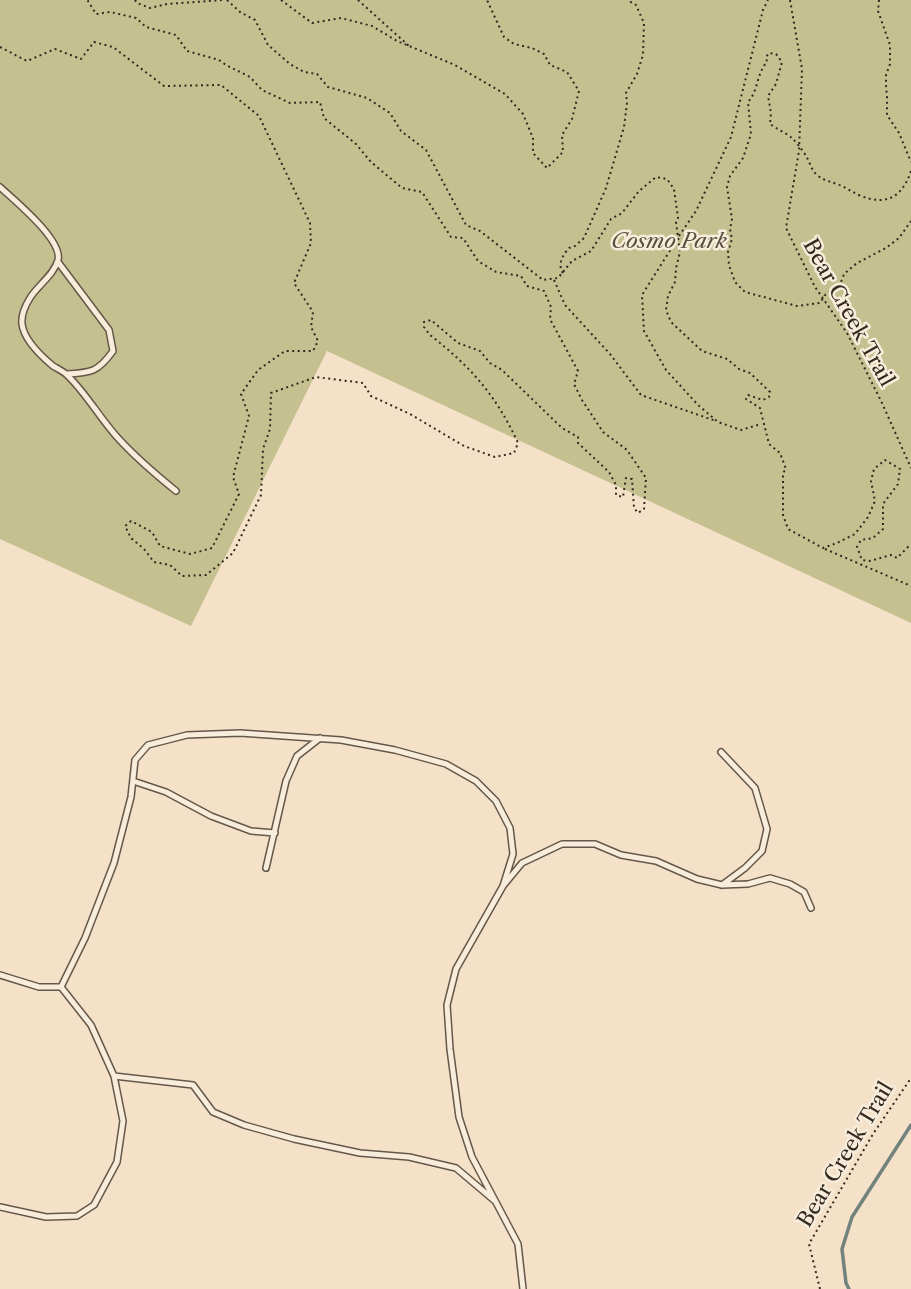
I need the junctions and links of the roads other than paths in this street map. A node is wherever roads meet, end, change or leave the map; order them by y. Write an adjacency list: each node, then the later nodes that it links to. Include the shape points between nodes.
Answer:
1 (0, 187): 2 (lane, via 47,231)
2 (58, 262): 3 (lane, via 24,307 22,323 39,353); 3 (lane, via 109,330 113,351 103,365 89,373)
3 (66, 374): 4 (lane, via 117,436)
4 (176, 491)
5 (320, 738): 7 (lane, via 187,735 148,745 135,760); 8 (lane, via 297,756 286,781); 11 (lane, via 446,764 476,781 496,801 510,828 513,854)
6 (721, 752): 10 (lane, via 755,788 766,829 762,851)
7 (133, 780): 8 (lane, via 251,831); 14 (lane, via 114,863)
8 (275, 833): 9 (lane)
9 (266, 868)
10 (722, 885): 11 (lane, via 696,879 656,860 621,855 595,844 562,844 522,863); 12 (lane, via 770,878 804,892)
11 (503, 886): 16 (lane, via 456,968 447,1005 459,1117 472,1157)
12 (811, 908)
13 (0, 975): 14 (lane, via 39,988)
14 (61, 987): 15 (lane, via 91,1025)
15 (114, 1076): 16 (lane, via 193,1085 213,1112 294,1139 456,1168); 17 (lane, via 123,1121 117,1162 94,1205 78,1216 46,1217)
16 (497, 1203): 18 (lane, via 518,1244)
17 (0, 1207)
18 (523, 1289)

